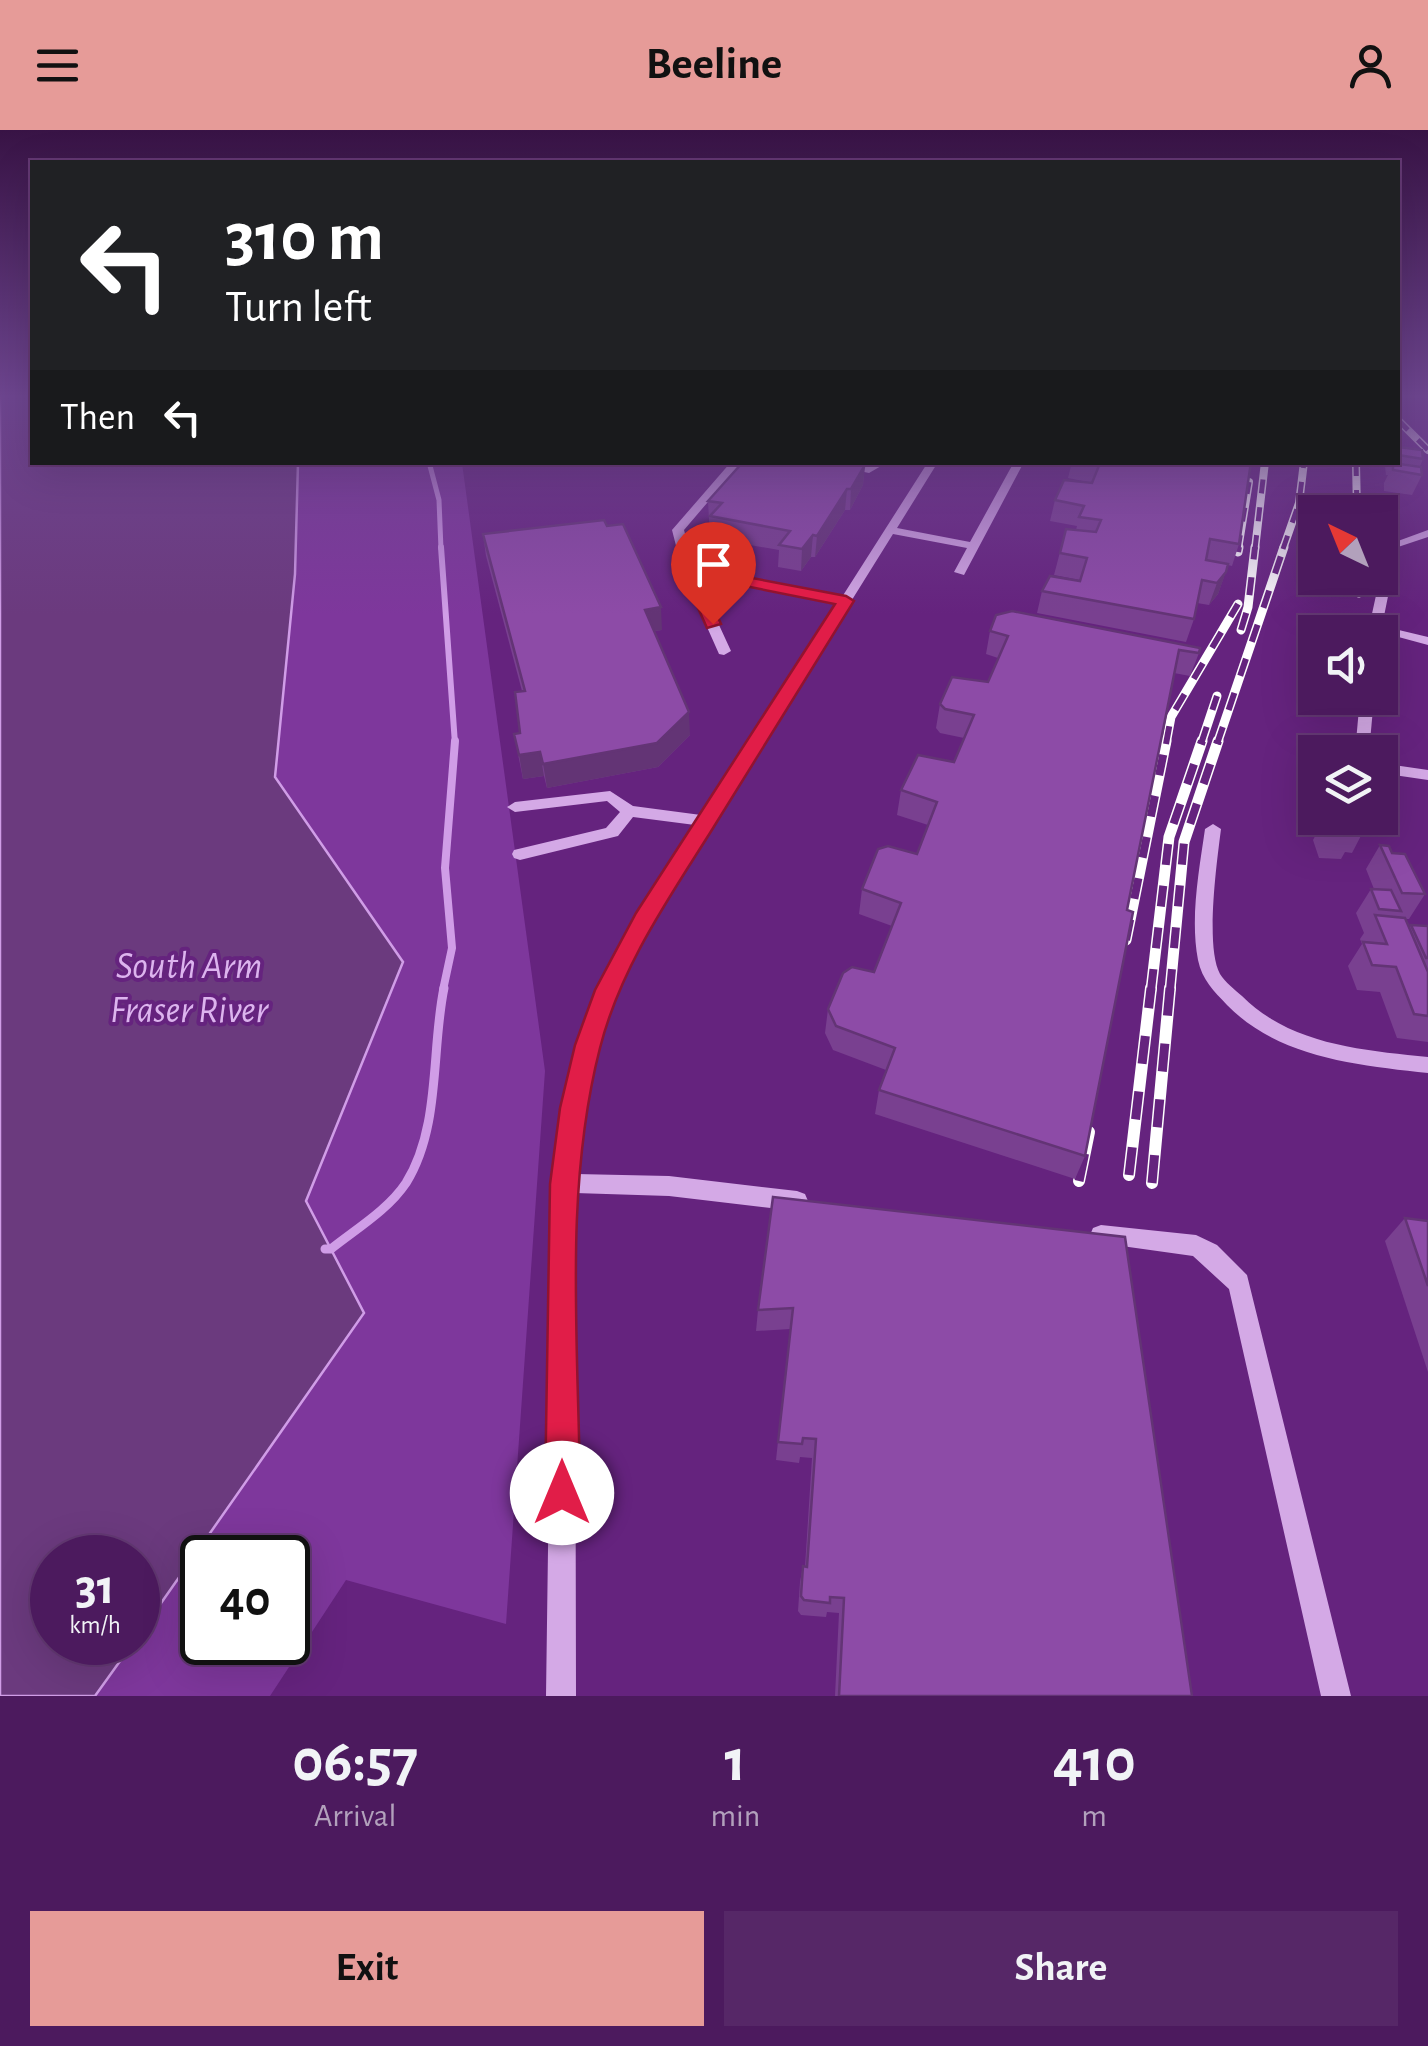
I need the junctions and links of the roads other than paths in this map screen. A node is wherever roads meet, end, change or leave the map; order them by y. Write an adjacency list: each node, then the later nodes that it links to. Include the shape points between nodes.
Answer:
1 (732, 468): 7 (street, via 678,530)
2 (929, 468): 4 (street)
3 (1016, 468): 6 (street)
4 (891, 530): 6 (street); 9 (street)
5 (1428, 533): 10 (street, via 1393,545)
6 (974, 546): 8 (street)
7 (689, 570): 9 (street); 13 (street)
8 (960, 572)
9 (846, 601): 18 (street)
10 (1377, 615)
11 (1398, 635): 12 (street)
12 (1428, 641)
13 (724, 650)
14 (1398, 771): 15 (street)
15 (1428, 775)
16 (515, 807): 17 (street, via 610,796)
17 (629, 811): 18 (street); 20 (street, via 612,832)
18 (706, 821): 22 (street, via 607,990 573,1108)
19 (1213, 829): 21 (street, via 1205,894 1210,973 1241,1010 1281,1036 1348,1056)
20 (520, 854)
21 (1428, 1065)
22 (564, 1184): 23 (street, via 669,1186); 25 (street)
23 (825, 1204)
24 (1078, 1232): 26 (street, via 1196,1246 1239,1283)
25 (561, 1696)
26 (1336, 1696)

